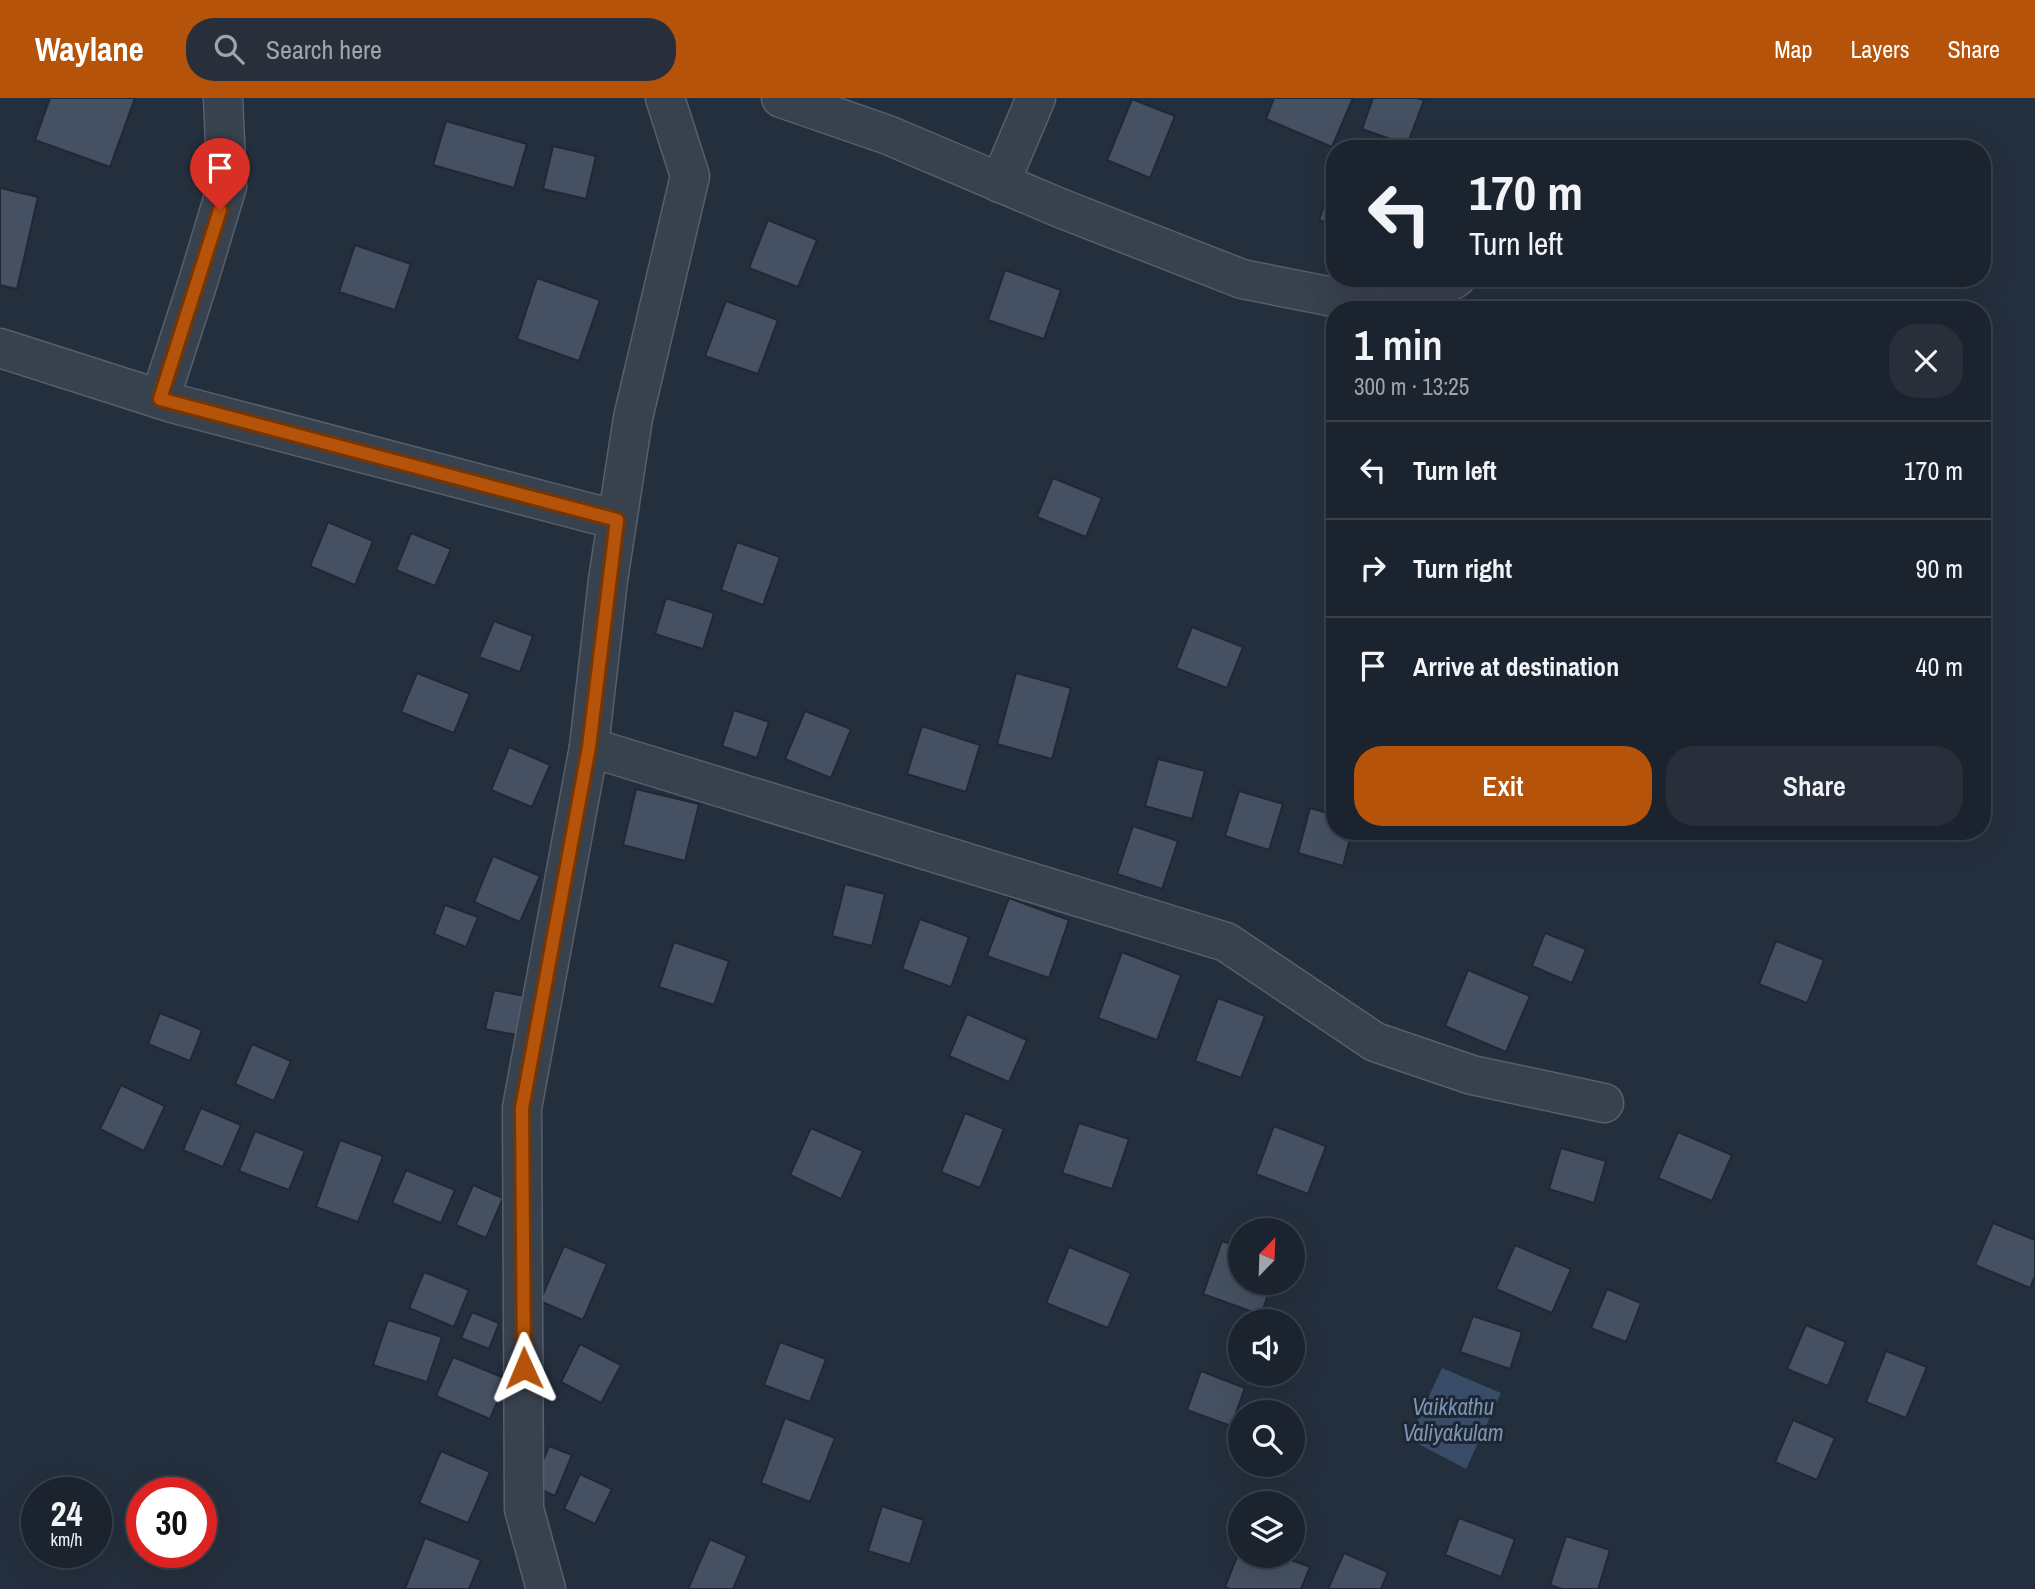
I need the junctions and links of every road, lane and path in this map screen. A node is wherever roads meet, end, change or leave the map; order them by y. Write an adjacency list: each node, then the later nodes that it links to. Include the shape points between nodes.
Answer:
1 (223, 98): 10 (street, via 227,186)
2 (665, 98): 11 (street, via 690,176 633,418)
3 (780, 98): 5 (street, via 888,135)
4 (1036, 98): 5 (street)
5 (1000, 183): 7 (street, via 1242,279)
6 (1441, 287): 8 (street)
7 (1346, 301)
8 (1414, 301)
9 (0, 348): 10 (street)
10 (160, 399): 11 (street)
11 (617, 520): 12 (street)
12 (589, 747): 13 (street, via 1226,942 1375,1042 1472,1075); 14 (street, via 522,1108 524,1509)
13 (1604, 1103)
14 (546, 1589)

